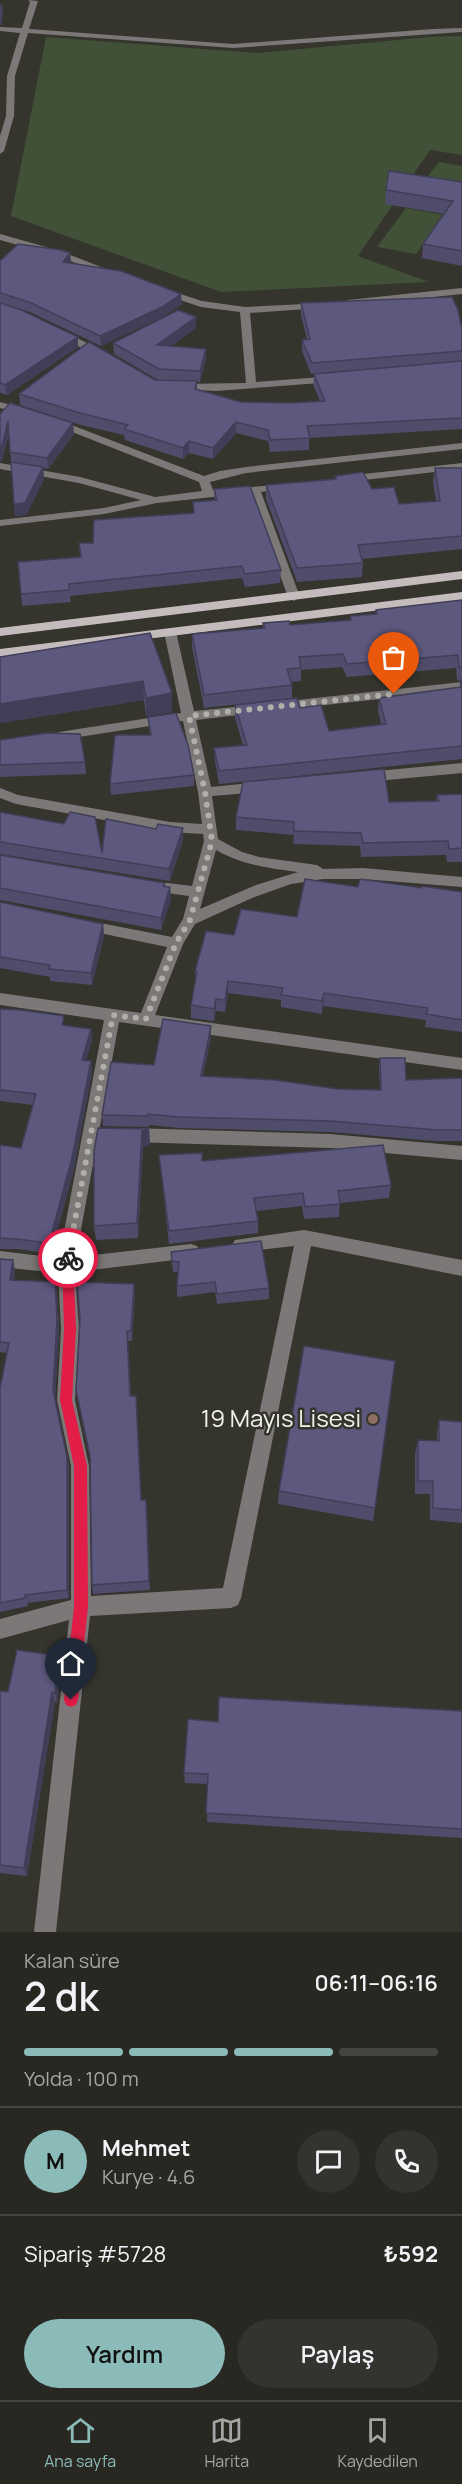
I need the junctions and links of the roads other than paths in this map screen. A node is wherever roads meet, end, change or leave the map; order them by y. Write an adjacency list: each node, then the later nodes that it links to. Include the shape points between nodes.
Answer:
1 (32, 0): 3 (street)
2 (0, 29): 3 (street)
3 (26, 30): 4 (street, via 269,46 394,32); 6 (street, via 12,55)
4 (462, 30)
5 (0, 76): 6 (street)
6 (11, 76): 7 (street)
7 (5, 116): 8 (street)
8 (0, 151)
9 (0, 237): 10 (street)
10 (123, 277)
11 (157, 289): 13 (street, via 196,307)
12 (462, 291): 13 (street)
13 (244, 310): 19 (street)
14 (48, 326): 15 (street)
15 (90, 347): 16 (street); 17 (street)
16 (80, 353)
17 (107, 354)
18 (349, 377): 19 (street)
19 (251, 385): 20 (street)
20 (169, 386)
21 (4, 404): 25 (street)
22 (462, 446): 25 (street, via 246,470)
23 (0, 466): 30 (street, via 80,480)
24 (462, 466): 26 (street)
25 (204, 480): 29 (street)
26 (335, 481)
27 (301, 485): 28 (street)
28 (255, 490): 29 (street); 34 (street)
29 (208, 494): 30 (street)
30 (157, 500): 31 (street)
31 (0, 524)
32 (462, 575): 34 (main road)
33 (462, 596): 36 (main road)
34 (294, 597): 35 (main road)
35 (0, 632)
36 (170, 632): 37 (main road); 39 (street)
37 (0, 653)
38 (462, 686): 39 (street)
39 (189, 716): 40 (street); 44 (street)
40 (47, 738)
41 (462, 768): 42 (street)
42 (357, 778)
43 (275, 786): 44 (street)
44 (205, 792): 46 (street)
45 (0, 793): 46 (street)
46 (210, 835): 47 (street, via 237,856); 50 (street)
47 (338, 873): 48 (street); 51 (street, via 306,876 255,890)
48 (462, 882)
49 (141, 885): 50 (street)
50 (198, 892): 51 (street)
51 (190, 920): 53 (street)
52 (67, 921): 53 (street)
53 (176, 943): 56 (street)
54 (0, 999): 55 (street)
55 (113, 1015): 56 (street); 58 (street)
56 (146, 1019): 57 (street)
57 (462, 1064)
58 (104, 1134): 59 (street, via 330,1141); 62 (street)
59 (462, 1153)
60 (304, 1237): 62 (street); 63 (street); 64 (street, via 231,1598)
61 (0, 1259): 62 (street)
62 (66, 1266): 64 (street, via 70,1329 66,1400 81,1466)
63 (462, 1268)
64 (81, 1607): 65 (street); 66 (street)
65 (0, 1629)
66 (45, 1932)

